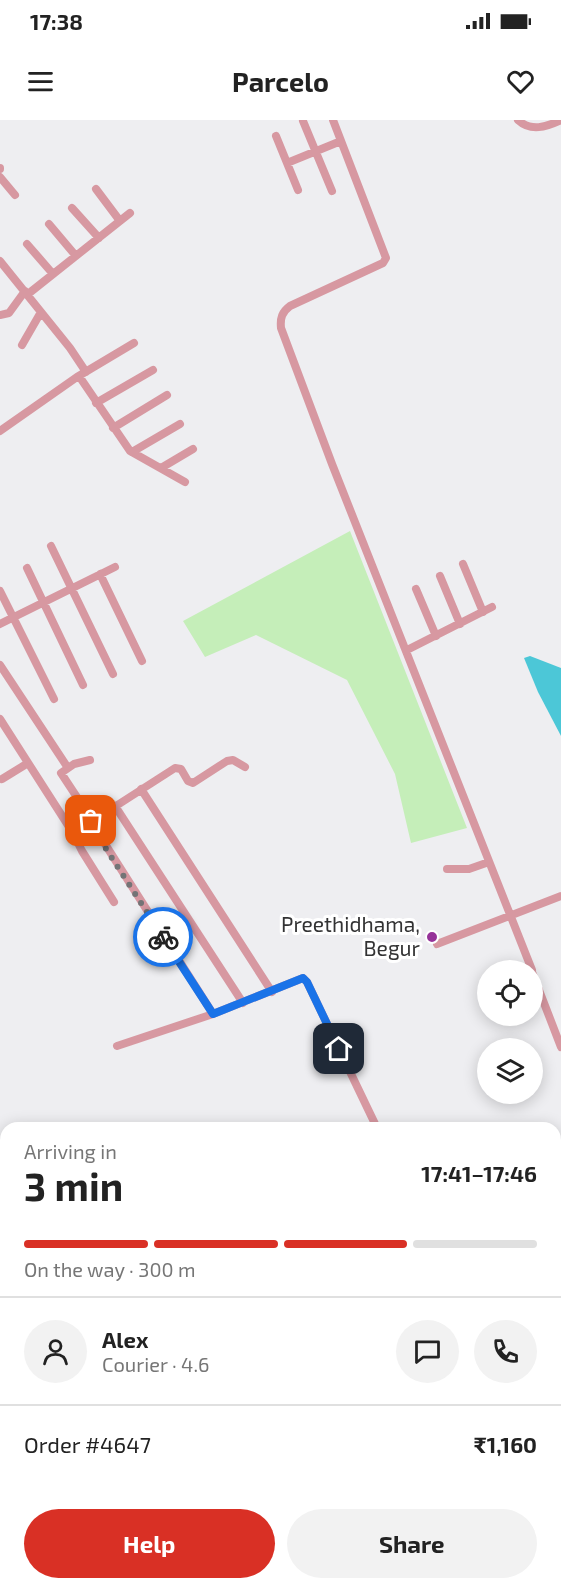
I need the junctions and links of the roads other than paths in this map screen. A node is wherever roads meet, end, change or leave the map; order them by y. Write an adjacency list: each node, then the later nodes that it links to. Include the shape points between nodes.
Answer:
1 (333, 120): 6 (street)
2 (518, 120): 3 (street, via 532,128)
3 (561, 120)
4 (303, 121): 7 (street)
5 (276, 136): 8 (street)
6 (341, 141): 7 (street); 55 (street, via 386,258 383,263 290,306 280,320 281,328)
7 (315, 152): 8 (street); 12 (street)
8 (287, 163): 11 (street)
9 (0, 177): 13 (street)
10 (96, 189): 16 (street)
11 (298, 190)
12 (332, 191)
13 (15, 195)
14 (72, 207): 18 (street)
15 (130, 213): 16 (street)
16 (120, 221): 18 (street)
17 (49, 224): 20 (street)
18 (99, 238): 20 (street)
19 (27, 244): 22 (street)
20 (76, 256): 22 (street)
21 (0, 261): 23 (street)
22 (53, 274): 23 (street)
23 (26, 293): 24 (street); 25 (street, via 9,313)
24 (41, 312): 27 (street); 29 (street, via 70,348)
25 (0, 315)
26 (134, 343): 29 (street)
27 (22, 345)
28 (153, 370): 31 (street)
29 (82, 374): 31 (street); 34 (street)
30 (167, 395): 33 (street)
31 (96, 403): 33 (street)
32 (180, 424): 36 (street)
33 (113, 428): 36 (street)
34 (0, 431)
35 (193, 449): 37 (street)
36 (132, 452): 37 (street)
37 (161, 468): 38 (street)
38 (185, 483)
39 (51, 546): 45 (street)
40 (464, 564): 50 (street)
41 (115, 567): 43 (street)
42 (27, 568): 48 (street)
43 (100, 574): 45 (street); 56 (street)
44 (440, 576): 53 (street)
45 (71, 589): 48 (street); 58 (street)
46 (416, 589): 54 (street)
47 (0, 591): 51 (street)
48 (44, 603): 51 (street); 59 (street)
49 (492, 607): 50 (street)
50 (483, 612): 53 (street)
51 (14, 617): 52 (street); 60 (street)
52 (0, 624)
53 (460, 624): 54 (street)
54 (436, 636): 55 (street)
55 (406, 650): 71 (street)
56 (142, 661)
57 (0, 665): 65 (street)
58 (113, 674)
59 (83, 685)
60 (54, 699)
61 (0, 719): 63 (street)
62 (90, 760): 65 (street)
63 (28, 763): 66 (street); 70 (street)
64 (245, 766): 67 (street, via 230,760 193,783 181,769 175,768)
65 (68, 768): 69 (street, via 61,773)
66 (2, 778)
67 (141, 789): 68 (street); 78 (street)
68 (116, 806): 69 (street); 80 (street)
69 (92, 821): 70 (street); 81 (street)
70 (73, 833): 74 (street)
71 (489, 862): 72 (street, via 462,870); 75 (street)
72 (447, 869)
73 (561, 896): 75 (street)
74 (114, 903)
75 (510, 915): 76 (street); 77 (street)
76 (437, 944)
77 (528, 960)
78 (272, 992): 80 (street); 84 (street, via 301,978 307,982)
79 (543, 1000): 83 (street)
80 (243, 1003): 81 (street)
81 (213, 1014): 82 (street)
82 (117, 1046)
83 (561, 1047)
84 (374, 1122)

